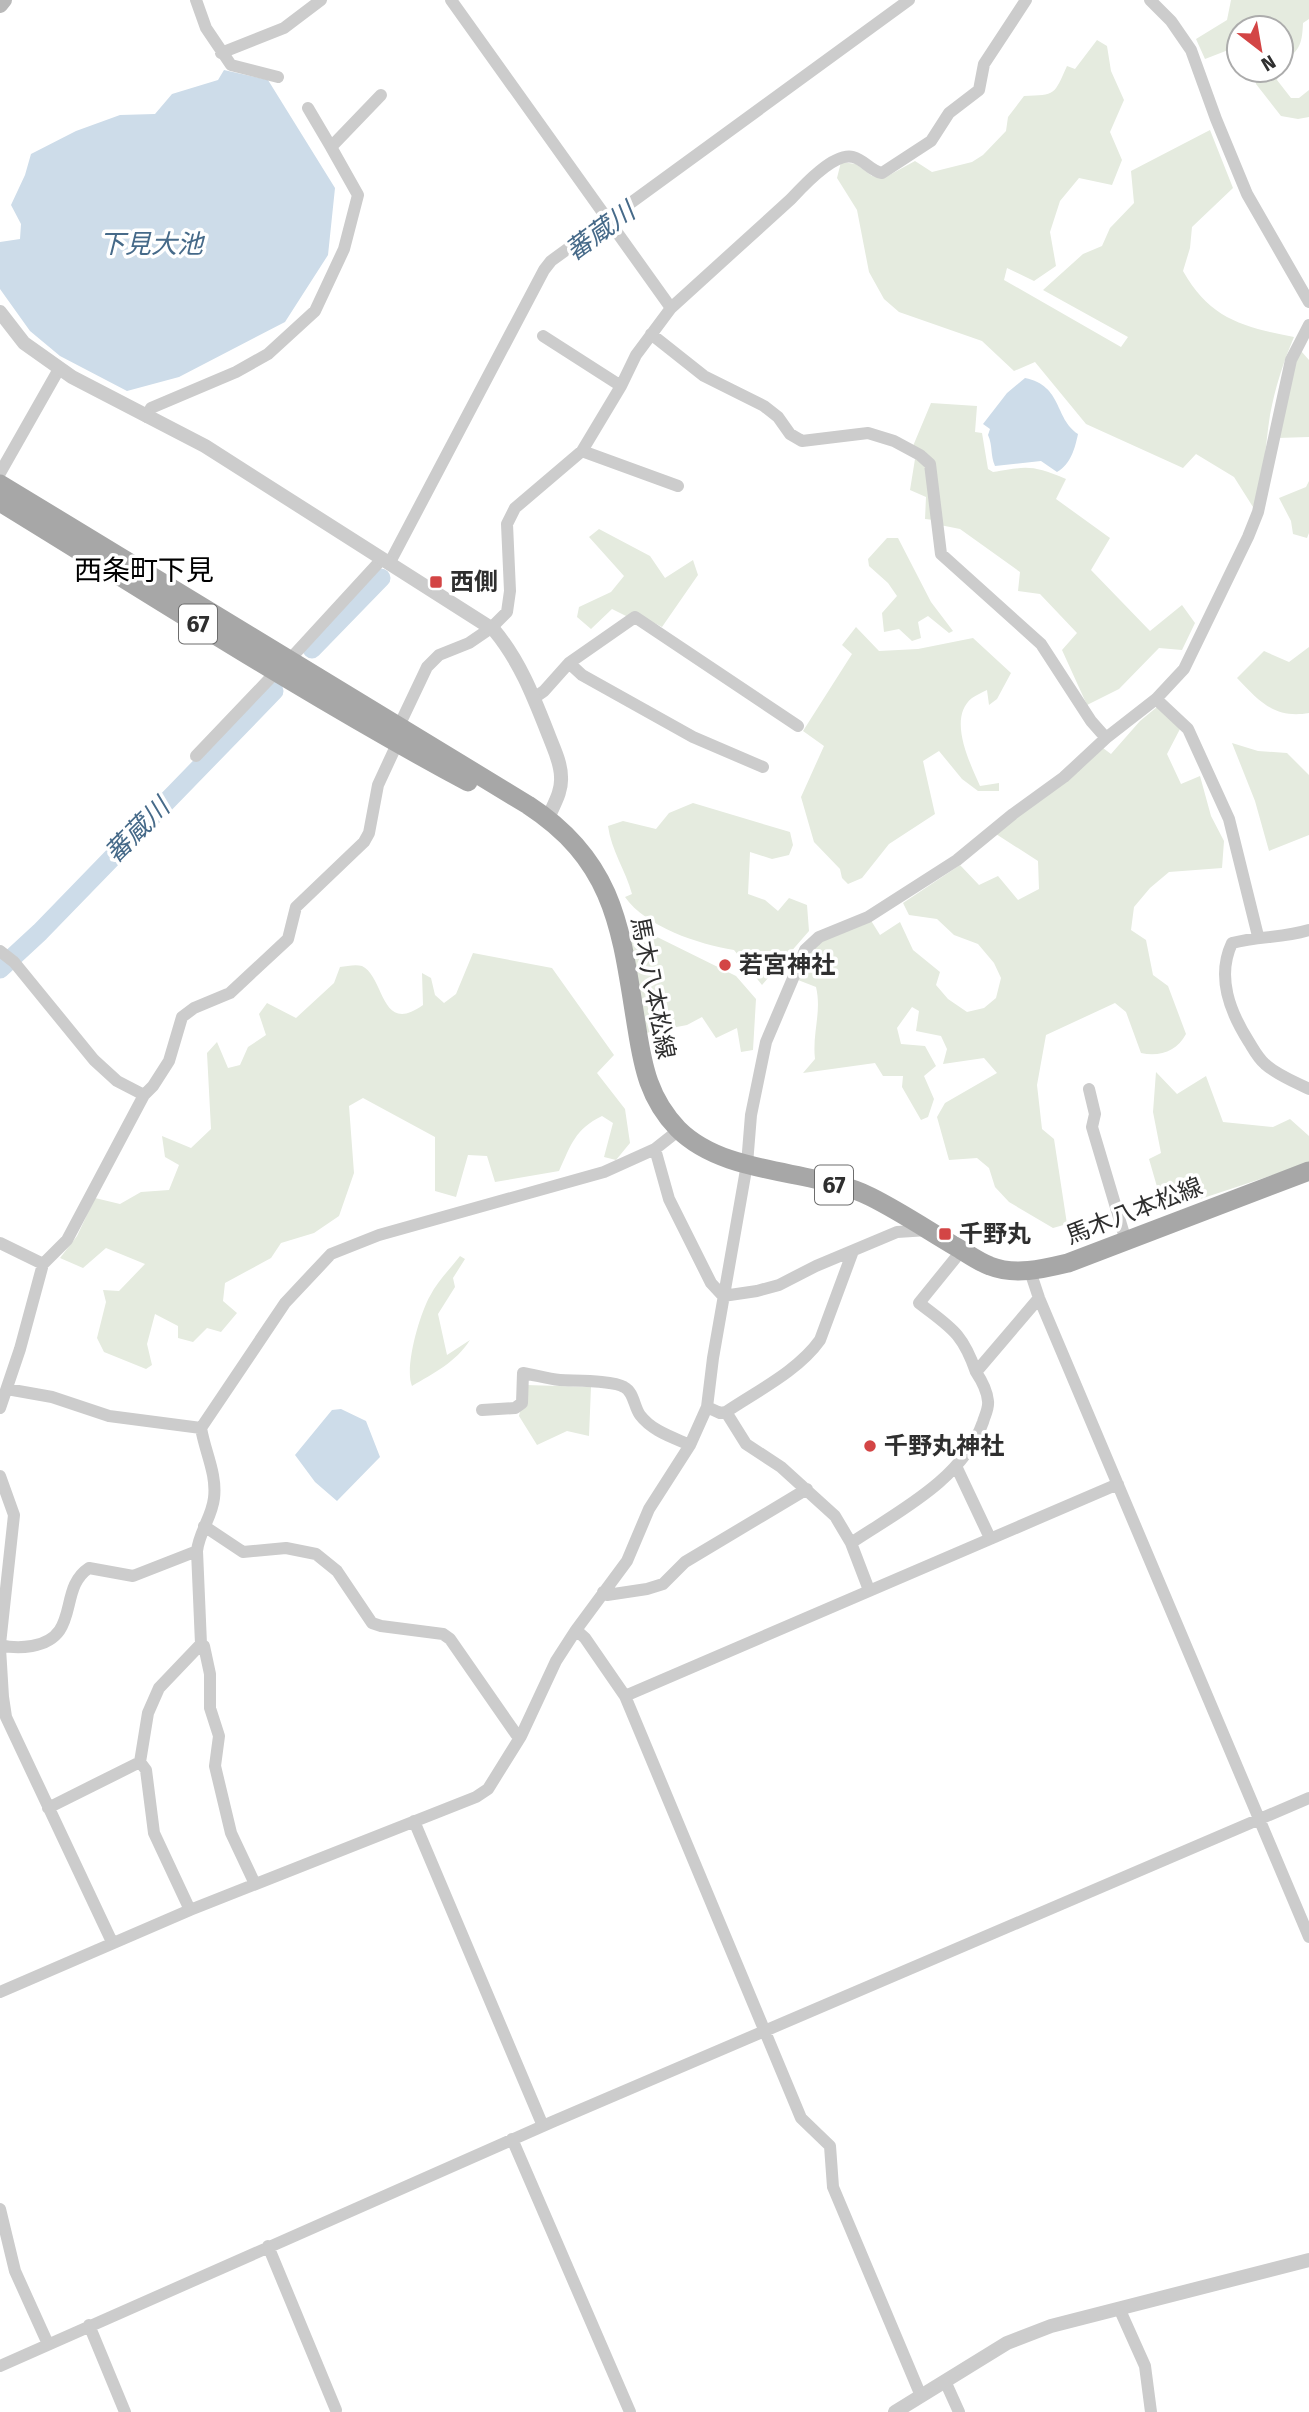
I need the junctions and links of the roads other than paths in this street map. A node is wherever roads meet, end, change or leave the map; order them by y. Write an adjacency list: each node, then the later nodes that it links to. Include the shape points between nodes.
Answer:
1 (4, 0): 8 (main road)
2 (321, 0): 9 (street, via 284,28)
3 (451, 0): 14 (street)
4 (909, 0): 14 (street)
5 (1026, 0): 16 (street, via 984,64 979,90 949,113 931,141 882,173 850,156 840,158 808,180)
6 (1150, 0): 15 (street, via 1191,50 1247,194)
7 (200, 2): 9 (street, via 206,28)
8 (0, 5)
9 (221, 53): 10 (street, via 231,65)
10 (278, 77)
11 (381, 95): 13 (street)
12 (308, 108): 13 (street)
13 (331, 147): 23 (street, via 358,195 344,249 315,311 268,354 151,408)
14 (609, 222): 16 (street); 29 (street, via 544,270)
15 (1309, 302)
16 (671, 309): 19 (street)
17 (0, 312): 21 (street, via 24,343)
18 (1309, 324): 35 (street, via 1292,360 1266,484 1248,537 1184,668)
19 (651, 334): 22 (street); 38 (street, via 704,376 764,406 802,441 868,433 920,455 930,464 941,554 1041,644)
20 (542, 336): 22 (street)
21 (59, 369): 23 (street); 25 (street)
22 (621, 386): 24 (street)
23 (147, 417): 29 (street, via 205,446)
24 (582, 451): 27 (street); 30 (street, via 515,508 507,524 507,612)
25 (0, 473)
26 (0, 484): 31 (main road, 馬木八本松線 / 67)
27 (678, 486)
28 (0, 502): 33 (main road, 馬木八本松線 / 67)
29 (386, 561): 30 (street); 31 (street)
30 (491, 628): 34 (street, via 505,644); 37 (street, via 439,655 427,667)
31 (291, 659): 33 (street); 37 (main road, 馬木八本松線 / 67)
32 (569, 663): 34 (street); 36 (street, via 635,617); 40 (street, via 582,676 694,737)
33 (276, 672): 37 (main road, 馬木八本松線 / 67); 39 (street)
34 (534, 698): 41 (street, via 562,775 561,791)
35 (1156, 699): 38 (street); 43 (street, via 1188,729 1229,819)
36 (798, 726)
37 (398, 735): 41 (main road, 馬木八本松線 / 67); 47 (street, via 364,842 296,907 288,939 230,993 182,1017 169,1061)
38 (1106, 738): 50 (street, via 957,860 868,917 819,937 805,950 766,1042 751,1115)
39 (196, 756)
40 (763, 767)
41 (548, 818): 48 (main road, 馬木八本松線 / 67, via 576,844 609,898 621,932 645,1074)
42 (1309, 930): 43 (street, via 1290,936)
43 (1258, 936): 45 (street, via 1232,943 1228,950 1225,981 1229,1005 1267,1066)
44 (7, 956): 47 (street, via 94,1060 117,1081)
45 (1309, 1088)
46 (1088, 1089): 53 (street, via 1095,1114 1092,1127)
47 (144, 1095): 57 (street, via 66,1240)
48 (679, 1130): 49 (street); 50 (main road, 馬木八本松線 / 67, via 709,1152)
49 (654, 1149): 59 (street, via 669,1199 711,1283); 67 (street, via 604,1172 379,1235 331,1254 285,1303)
50 (747, 1164): 52 (main road, 馬木八本松線 / 67, via 869,1196); 59 (street)
51 (1309, 1171): 53 (main road, 馬木八本松線 / 67)
52 (928, 1230): 55 (main road, 馬木八本松線 / 67); 56 (street, via 897,1232)
53 (1126, 1241): 58 (main road, 馬木八本松線 / 67, via 1068,1263)
54 (0, 1243): 57 (street)
55 (962, 1250): 58 (main road, 馬木八本松線 / 67, via 990,1267); 61 (street, via 919,1303 958,1334)
56 (853, 1251): 59 (street, via 779,1284); 66 (street, via 814,1348)
57 (43, 1264): 62 (street)
58 (1030, 1271): 60 (street)
59 (723, 1296): 63 (street)
60 (1039, 1298): 61 (street); 71 (street)
61 (976, 1372): 69 (street, via 989,1405 976,1441)
62 (7, 1389): 64 (street); 67 (street, via 52,1397 109,1416)
63 (707, 1406): 66 (street); 68 (street)
64 (0, 1408)
65 (482, 1410): 68 (street, via 515,1408 522,1403 523,1373 602,1382 624,1387 649,1424)
66 (726, 1412): 72 (street, via 746,1444)
67 (201, 1428): 73 (street, via 214,1478 214,1501)
68 (690, 1445): 79 (street, via 649,1510 627,1561)
69 (956, 1466): 75 (street); 76 (street)
70 (0, 1476): 74 (street, via 14,1515)
71 (1118, 1484): 75 (street); 88 (street)
72 (807, 1489): 76 (street, via 835,1516); 79 (street, via 685,1562 663,1584 607,1595)
73 (204, 1526): 77 (street); 84 (street, via 243,1552 286,1548 316,1554 337,1571 372,1623 443,1634)
74 (5, 1536): 82 (street)
75 (990, 1538): 78 (street)
76 (851, 1543): 78 (street)
77 (197, 1551): 81 (street); 82 (street, via 133,1576 89,1567 79,1574 55,1638 16,1649)
78 (869, 1590): 83 (street)
79 (603, 1592): 80 (street)
80 (576, 1630): 83 (street); 84 (street)
81 (201, 1644): 85 (street, via 159,1688 148,1713); 90 (street, via 219,1736 215,1766 231,1833)
82 (0, 1646): 87 (street, via 6,1717)
83 (625, 1696): 95 (street)
84 (520, 1737): 89 (street, via 488,1789)
85 (140, 1762): 87 (street); 91 (street, via 146,1770 154,1833)
86 (1309, 1798): 88 (street)
87 (48, 1808): 93 (street)
88 (1259, 1819): 92 (street); 95 (street)
89 (414, 1821): 90 (street); 96 (street)
90 (255, 1884): 91 (street)
91 (190, 1910): 93 (street)
92 (1309, 1937)
93 (112, 1942): 94 (street)
94 (0, 1992)
95 (766, 2032): 96 (street); 106 (street, via 801,2118 830,2146 833,2187)
96 (543, 2126): 97 (street)
97 (512, 2139): 99 (street); 109 (street)
98 (0, 2209): 103 (street, via 15,2271)
99 (268, 2246): 102 (street); 107 (street)
100 (1309, 2260): 101 (street)
101 (1119, 2308): 105 (street, via 1007,2343); 112 (street, via 1145,2366)
102 (89, 2325): 103 (street); 108 (street)
103 (48, 2344): 104 (street)
104 (0, 2366)
105 (945, 2381): 106 (street); 111 (street)
106 (920, 2396): 110 (street)
107 (336, 2410)
108 (125, 2412)
109 (630, 2412)
110 (895, 2412)
111 (959, 2412)
112 (1151, 2412)

